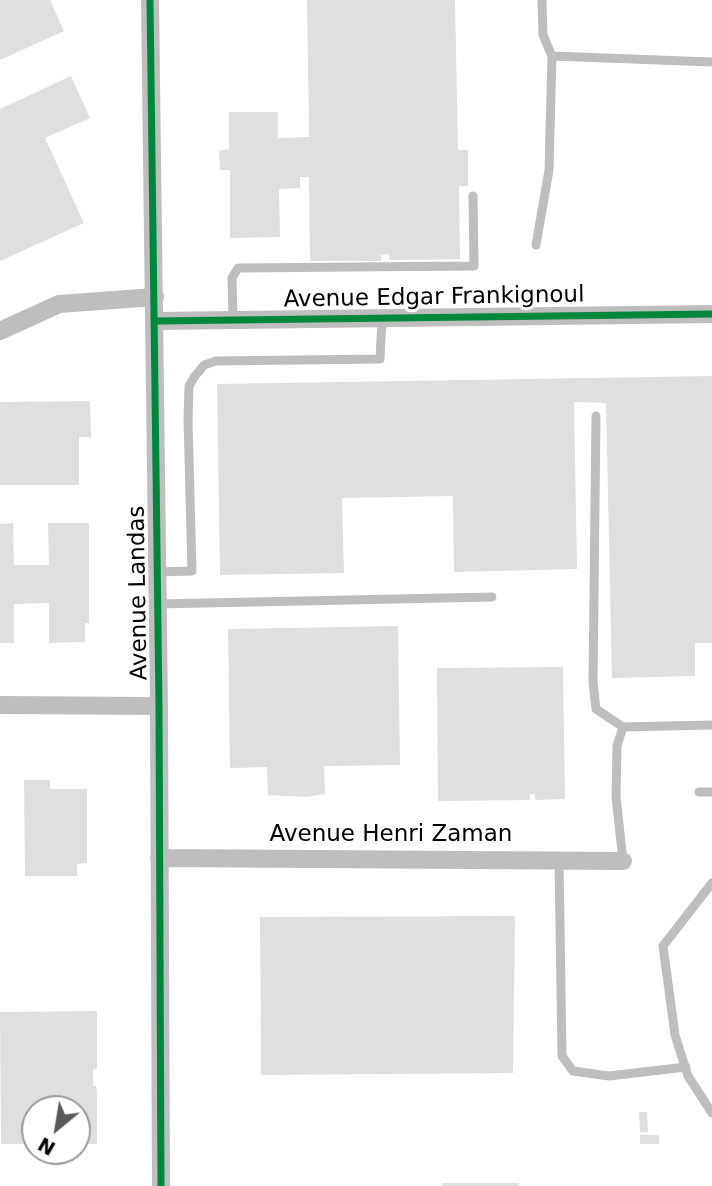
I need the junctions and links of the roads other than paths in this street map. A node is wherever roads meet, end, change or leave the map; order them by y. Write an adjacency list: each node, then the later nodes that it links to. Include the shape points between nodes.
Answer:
1 (150, 0): 7 (street, Avenue Landas)
2 (542, 0): 3 (lane, via 543,35)
3 (552, 56): 4 (lane); 6 (lane, via 549,170)
4 (712, 62)
5 (473, 196): 10 (lane, via 474,266 238,268 232,278)
6 (536, 245)
7 (155, 297): 11 (street, Avenue Landas); 12 (street, via 59,304)
8 (712, 314): 9 (street, Avenue Edgar Frankignoul)
9 (382, 318): 10 (street, Avenue Edgar Frankignoul); 14 (lane, via 380,359 216,361 204,365 189,386 192,571)
10 (233, 320): 11 (street, Avenue Edgar Frankignoul)
11 (156, 321): 14 (street, Avenue Landas)
12 (0, 331)
13 (596, 416): 20 (lane, via 593,682 596,709)
14 (158, 572): 16 (street, Avenue Landas)
15 (492, 597): 16 (lane)
16 (158, 604): 18 (street, Avenue Landas)
17 (0, 705): 18 (street)
18 (159, 706): 23 (street, Avenue Landas)
19 (712, 725): 20 (lane)
20 (623, 727): 25 (lane, via 617,746 616,797)
21 (699, 792): 22 (lane)
22 (712, 792)
23 (159, 858): 24 (street, Avenue Henri Zaman); 29 (street, Avenue Landas)
24 (559, 860): 25 (street, Avenue Henri Zaman); 27 (lane, via 562,1056 573,1071 609,1076)
25 (623, 861)
26 (712, 883): 27 (lane, via 663,946 675,1035)
27 (686, 1067): 28 (lane)
28 (712, 1113)
29 (160, 1186)

